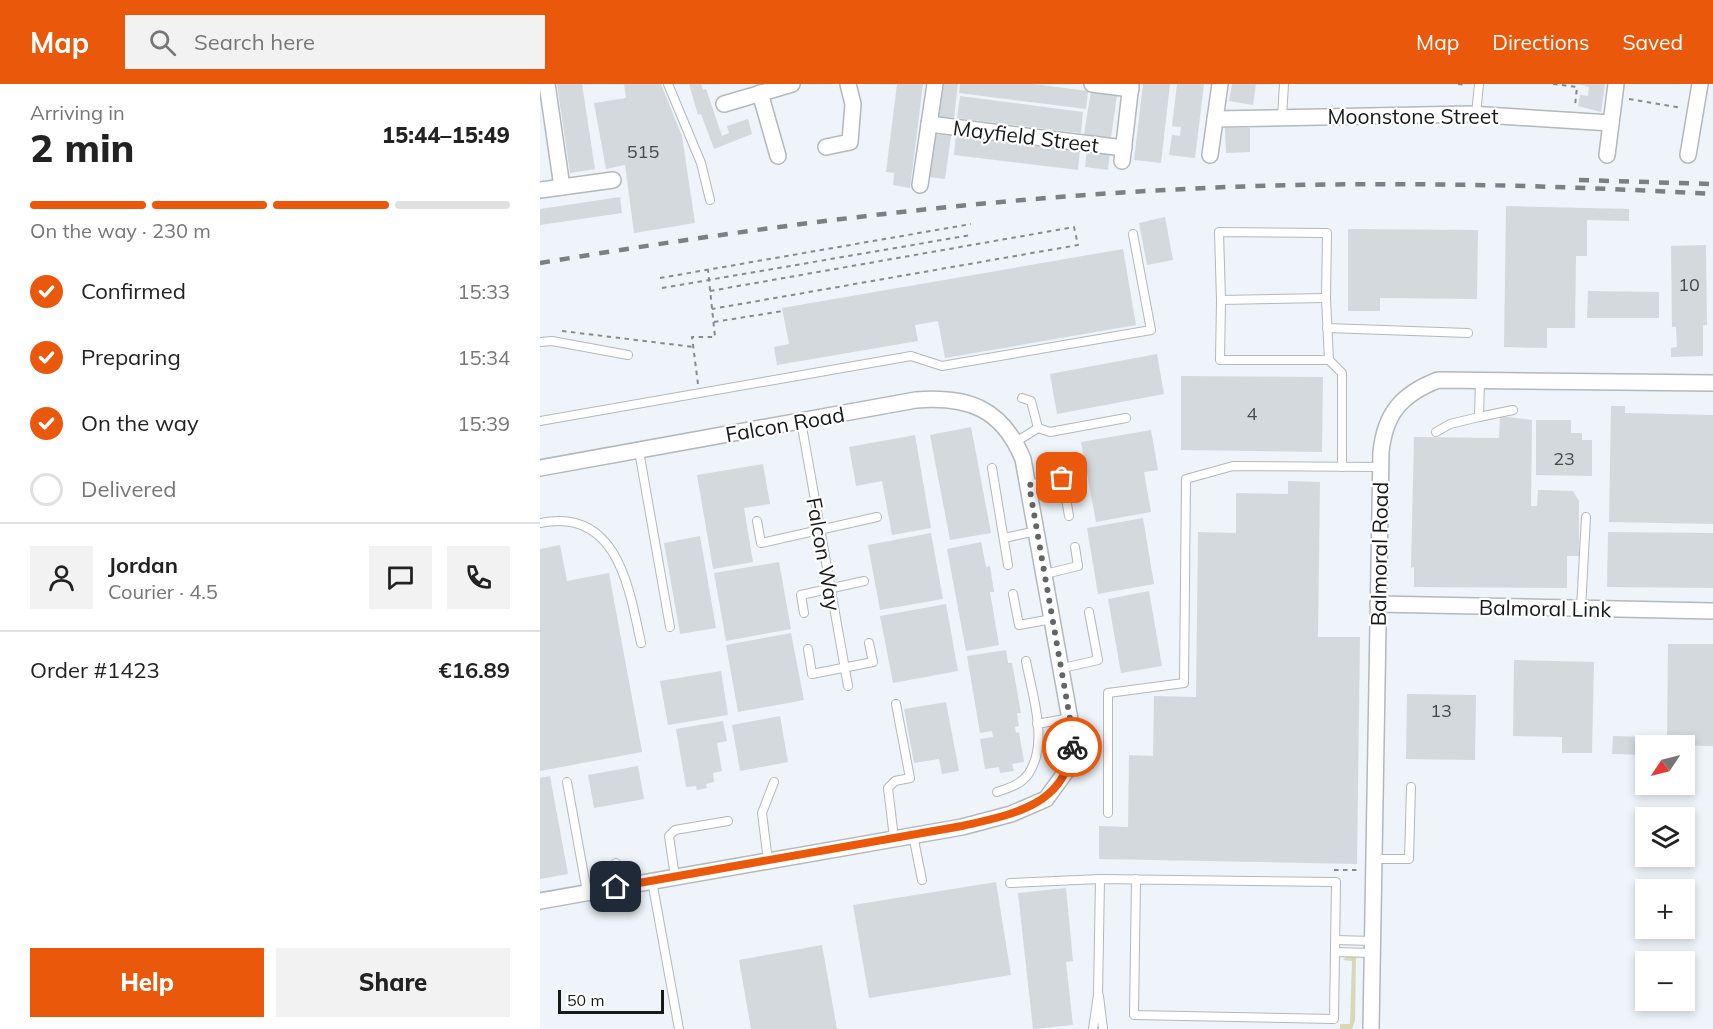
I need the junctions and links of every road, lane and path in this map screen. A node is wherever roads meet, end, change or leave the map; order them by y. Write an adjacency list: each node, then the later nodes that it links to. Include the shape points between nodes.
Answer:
1 (547, 84): 30 (street)
2 (668, 84): 32 (lane, via 700,163)
3 (792, 84): 14 (street)
4 (848, 84): 23 (street, via 853,104 850,142)
5 (935, 84): 22 (street)
6 (1092, 84): 12 (street)
7 (1220, 84): 19 (street)
8 (1284, 84): 18 (lane)
9 (1479, 84): 17 (lane)
10 (1553, 84): 20 (path, via 1577,87)
11 (1700, 84): 16 (street)
12 (1131, 87): 22 (street, Mayfield Street, via 1123,155)
13 (1615, 90): 16 (path); 21 (street)
14 (760, 93): 15 (street); 27 (street)
15 (724, 104)
16 (1695, 110): 26 (street)
17 (1476, 114): 18 (street, Moonstone Street); 20 (street, Moonstone Street)
18 (1282, 117): 19 (street, Moonstone Street)
19 (1215, 119): 24 (street)
20 (1574, 120): 21 (street, Moonstone Street)
21 (1611, 123): 25 (street)
22 (929, 124): 29 (street)
23 (826, 147)
24 (1210, 155)
25 (1607, 155)
26 (1688, 155)
27 (778, 156)
28 (613, 180): 30 (street)
29 (920, 185)
30 (562, 186): 31 (street)
31 (540, 190)
32 (710, 200)
33 (971, 224): 36 (path)
34 (1133, 234): 55 (lane, via 1151,330 942,366 911,356)
35 (971, 236): 38 (path)
36 (708, 270): 37 (path); 38 (path)
37 (660, 278)
38 (709, 281): 39 (path); 40 (path)
39 (662, 288)
40 (710, 291): 43 (path); 43 (path, via 1074,227 1078,245)
41 (1326, 298): 42 (lane); 42 (lane, via 1327,233 1219,232); 46 (lane)
42 (1221, 300): 52 (lane, via 1220,360)
43 (712, 309): 45 (path)
44 (783, 311): 45 (path)
45 (714, 322): 50 (path, via 715,337 692,337)
46 (1327, 328): 48 (lane); 52 (lane)
47 (557, 331): 50 (path)
48 (1468, 333)
49 (540, 342): 51 (lane)
50 (694, 347): 55 (path)
51 (627, 355)
52 (1329, 360): 67 (lane, via 1342,373)
53 (1480, 379): 54 (street, Balmoral Road); 58 (lane); 68 (street, Balmoral Road, via 1438,380 1404,399 1383,431)
54 (1713, 383)
55 (699, 392): 60 (lane)
56 (1022, 398): 62 (lane, via 1032,401)
57 (1513, 410): 58 (lane)
58 (1479, 417): 63 (lane)
59 (1126, 418): 62 (lane, via 1050,432)
60 (540, 421)
61 (801, 421): 64 (street, Falcon Road, via 945,398 972,404 1007,430); 65 (street, Falcon Road); 78 (lane, Falcon Way)
62 (1038, 428): 64 (lane)
63 (1436, 432)
64 (1016, 442): 72 (street)
65 (639, 451): 69 (street, Falcon Road); 93 (lane)
66 (1059, 457): 71 (lane)
67 (1342, 467): 68 (lane); 108 (lane, via 1233,466 1186,479 1184,683 1107,693)
68 (1380, 467): 87 (street, Balmoral Road)
69 (540, 468)
70 (992, 468): 80 (lane)
71 (1062, 478): 72 (lane); 73 (lane)
72 (1029, 485): 79 (street)
73 (1069, 516)
74 (1586, 517): 88 (lane)
75 (877, 518): 78 (lane)
76 (757, 521): 78 (lane, via 761,543)
77 (540, 523): 94 (lane, via 574,520 609,546 628,583)
78 (820, 529): 85 (lane, Falcon Way)
79 (1037, 531): 80 (lane); 83 (street)
80 (1004, 538): 82 (lane)
81 (1075, 547): 83 (lane, via 1078,566)
82 (1008, 565)
83 (1045, 574): 92 (street)
84 (864, 581): 85 (lane)
85 (831, 589): 91 (lane, via 801,595); 98 (lane, Falcon Way)
86 (1013, 594): 92 (lane, via 1018,626)
87 (1378, 604): 88 (street, Balmoral Link); 112 (street, Balmoral Road)
88 (1581, 608): 89 (street, Balmoral Link)
89 (1713, 611)
90 (1089, 612): 99 (lane, via 1098,660)
91 (804, 613)
92 (1054, 618): 99 (street)
93 (670, 627)
94 (641, 643)
95 (869, 643): 98 (lane, via 873,662)
96 (808, 649): 98 (lane, via 813,674)
97 (1026, 661): 103 (lane)
98 (844, 667): 100 (lane, Falcon Way)
99 (1063, 668): 102 (street)
100 (848, 686)
101 (896, 704): 111 (lane, via 910,778 895,781 888,788)
102 (1070, 718): 103 (lane); 110 (street, via 1070,766 1046,799 1011,814)
103 (1037, 724): 107 (lane, via 1038,755 1029,774 1015,786)
104 (567, 782): 122 (lane)
105 (774, 782): 113 (lane, via 762,813)
106 (1411, 788): 112 (lane, via 1409,859)
107 (997, 792)
108 (1108, 813)
109 (728, 821): 115 (lane, via 675,830 669,836)
110 (913, 835): 111 (street); 118 (lane)
111 (894, 838): 113 (street)
112 (1374, 860): 125 (street, Balmoral Road)
113 (768, 861): 115 (street)
114 (616, 863): 121 (lane)
115 (675, 877): 119 (street)
116 (1100, 879): 117 (lane); 120 (lane); 127 (lane)
117 (1136, 879): 124 (lane, via 1336,882); 126 (lane, via 1134,1015 1334,1019)
118 (922, 880)
119 (652, 881): 121 (street); 128 (lane)
120 (1010, 883)
121 (620, 887): 122 (street)
122 (587, 892): 123 (street)
123 (540, 901)
124 (1336, 940): 125 (lane); 126 (lane)
125 (1372, 947): 126 (lane); 131 (street, Balmoral Road)
126 (1335, 952)
127 (1098, 995): 129 (lane); 130 (lane)
128 (679, 1029)
129 (1093, 1029)
130 (1103, 1029)
131 (1371, 1029)

